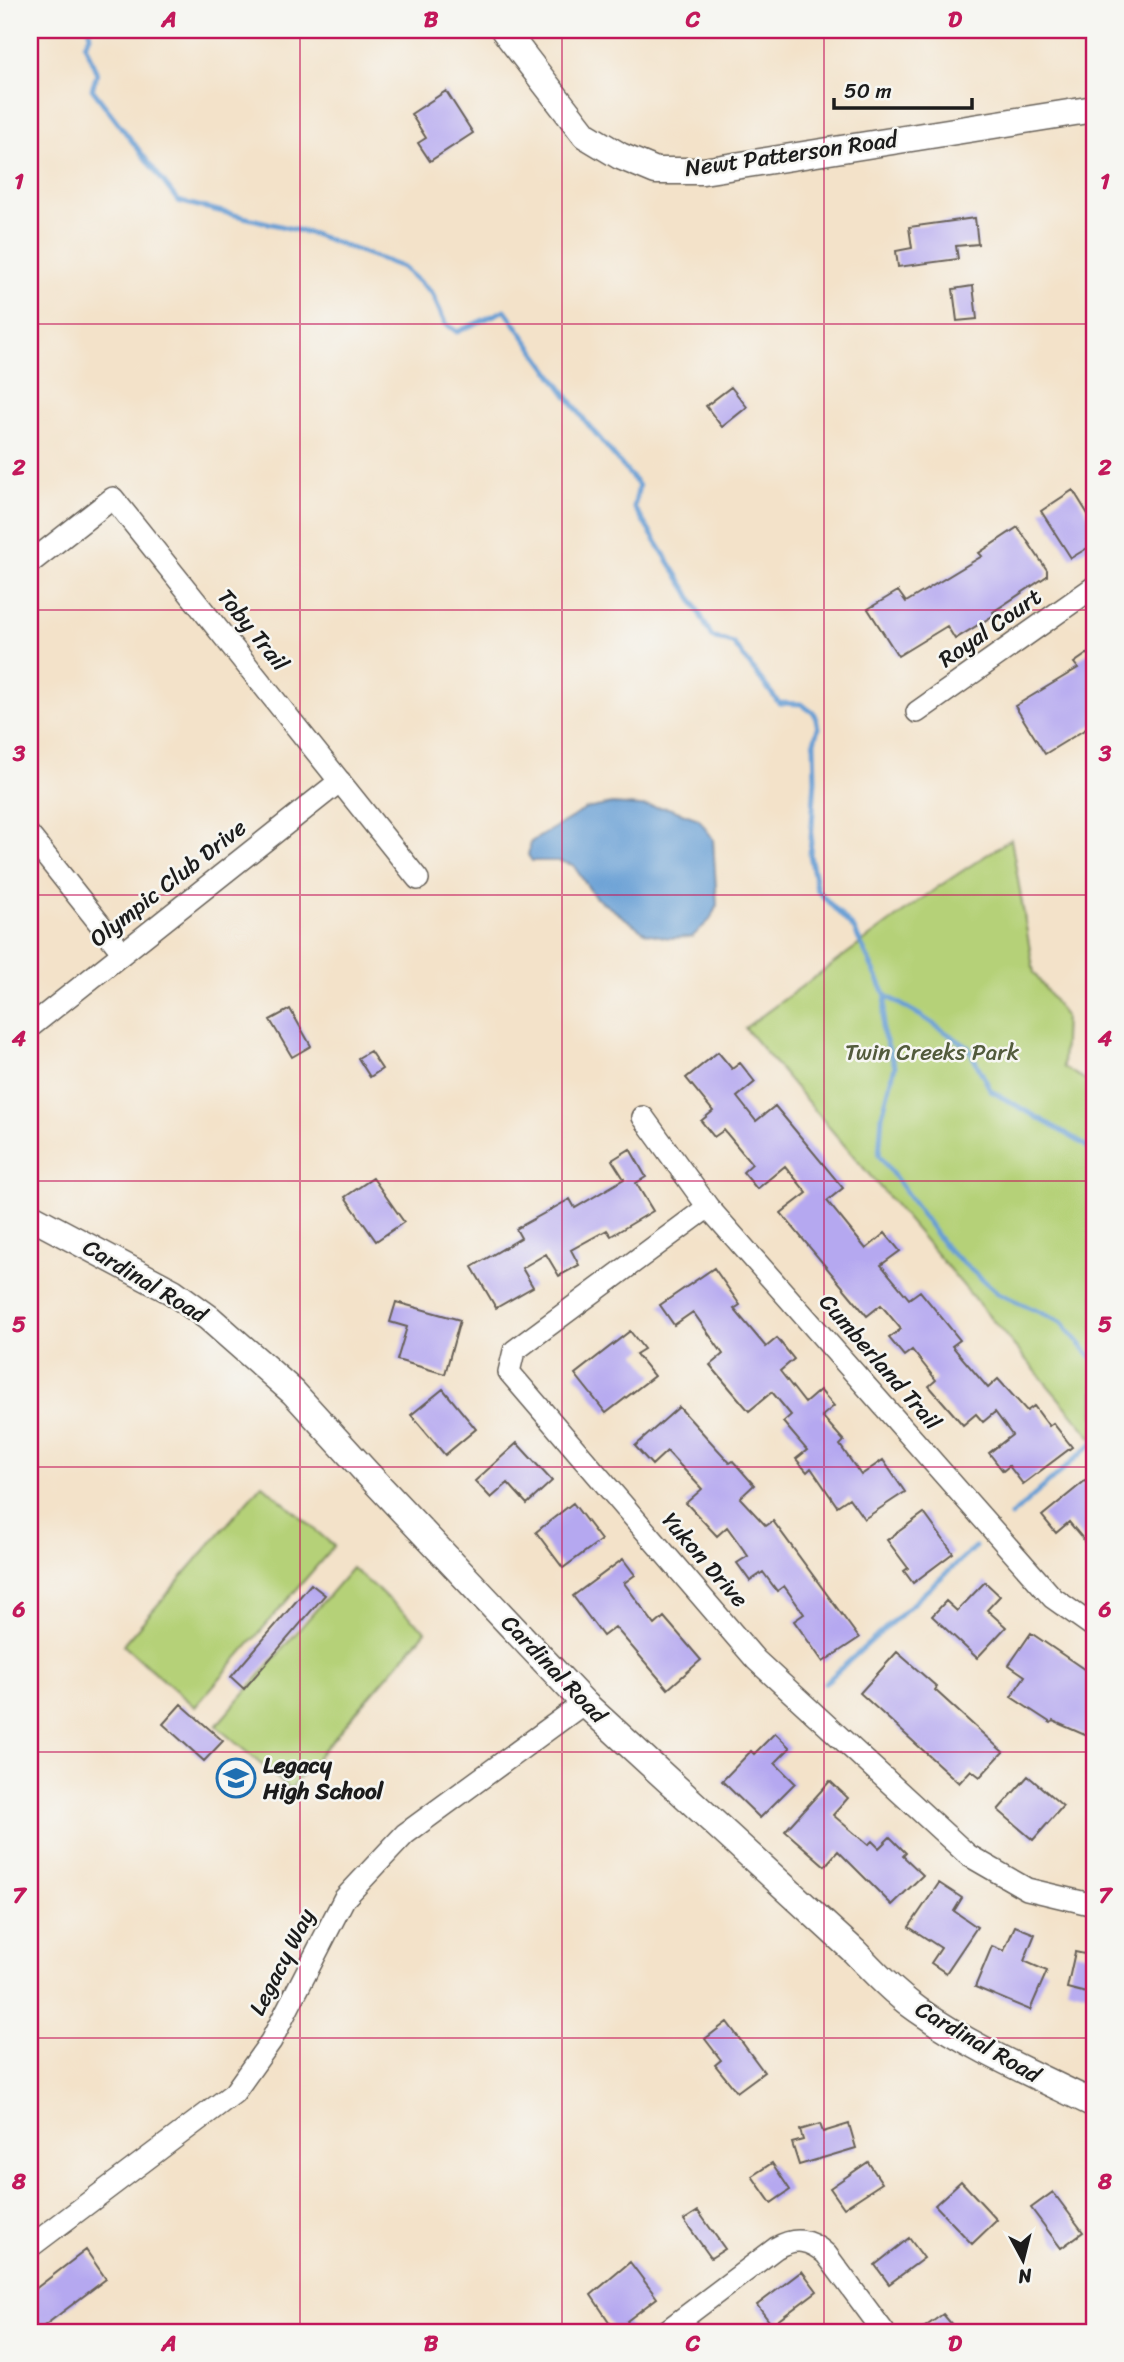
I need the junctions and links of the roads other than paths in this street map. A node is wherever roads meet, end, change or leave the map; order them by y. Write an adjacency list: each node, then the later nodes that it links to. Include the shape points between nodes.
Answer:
1 (504, 30): 2 (street, Newt Patterson Road, via 585,135 656,171 703,171)
2 (1094, 109)
3 (30, 563): 6 (street, Toby Trail, via 113,498)
4 (1094, 587): 5 (street, Royal Court)
5 (917, 712)
6 (340, 781): 8 (street, Toby Trail); 9 (street, Olympic Club Drive)
7 (30, 836): 9 (street)
8 (418, 879)
9 (124, 953): 10 (street, Olympic Club Drive)
10 (30, 1027)
11 (643, 1117): 12 (street, Cumberland Trail)
12 (708, 1207): 14 (street, Cumberland Trail, via 1053,1598); 16 (street, Yukon Drive, via 514,1351 509,1372 756,1660 968,1855 1027,1889)
13 (30, 1216): 15 (street, Cardinal Road, via 173,1292 209,1318 285,1385)
14 (1094, 1628)
15 (584, 1703): 17 (street, Cardinal Road, via 918,2010 991,2054); 18 (street, Legacy Way, via 405,1835 344,1899 271,2041 234,2093)
16 (1094, 1905)
17 (1094, 2105)
18 (30, 2247)
19 (665, 2332): 20 (street, via 776,2248 801,2239 825,2254)
20 (884, 2332)

